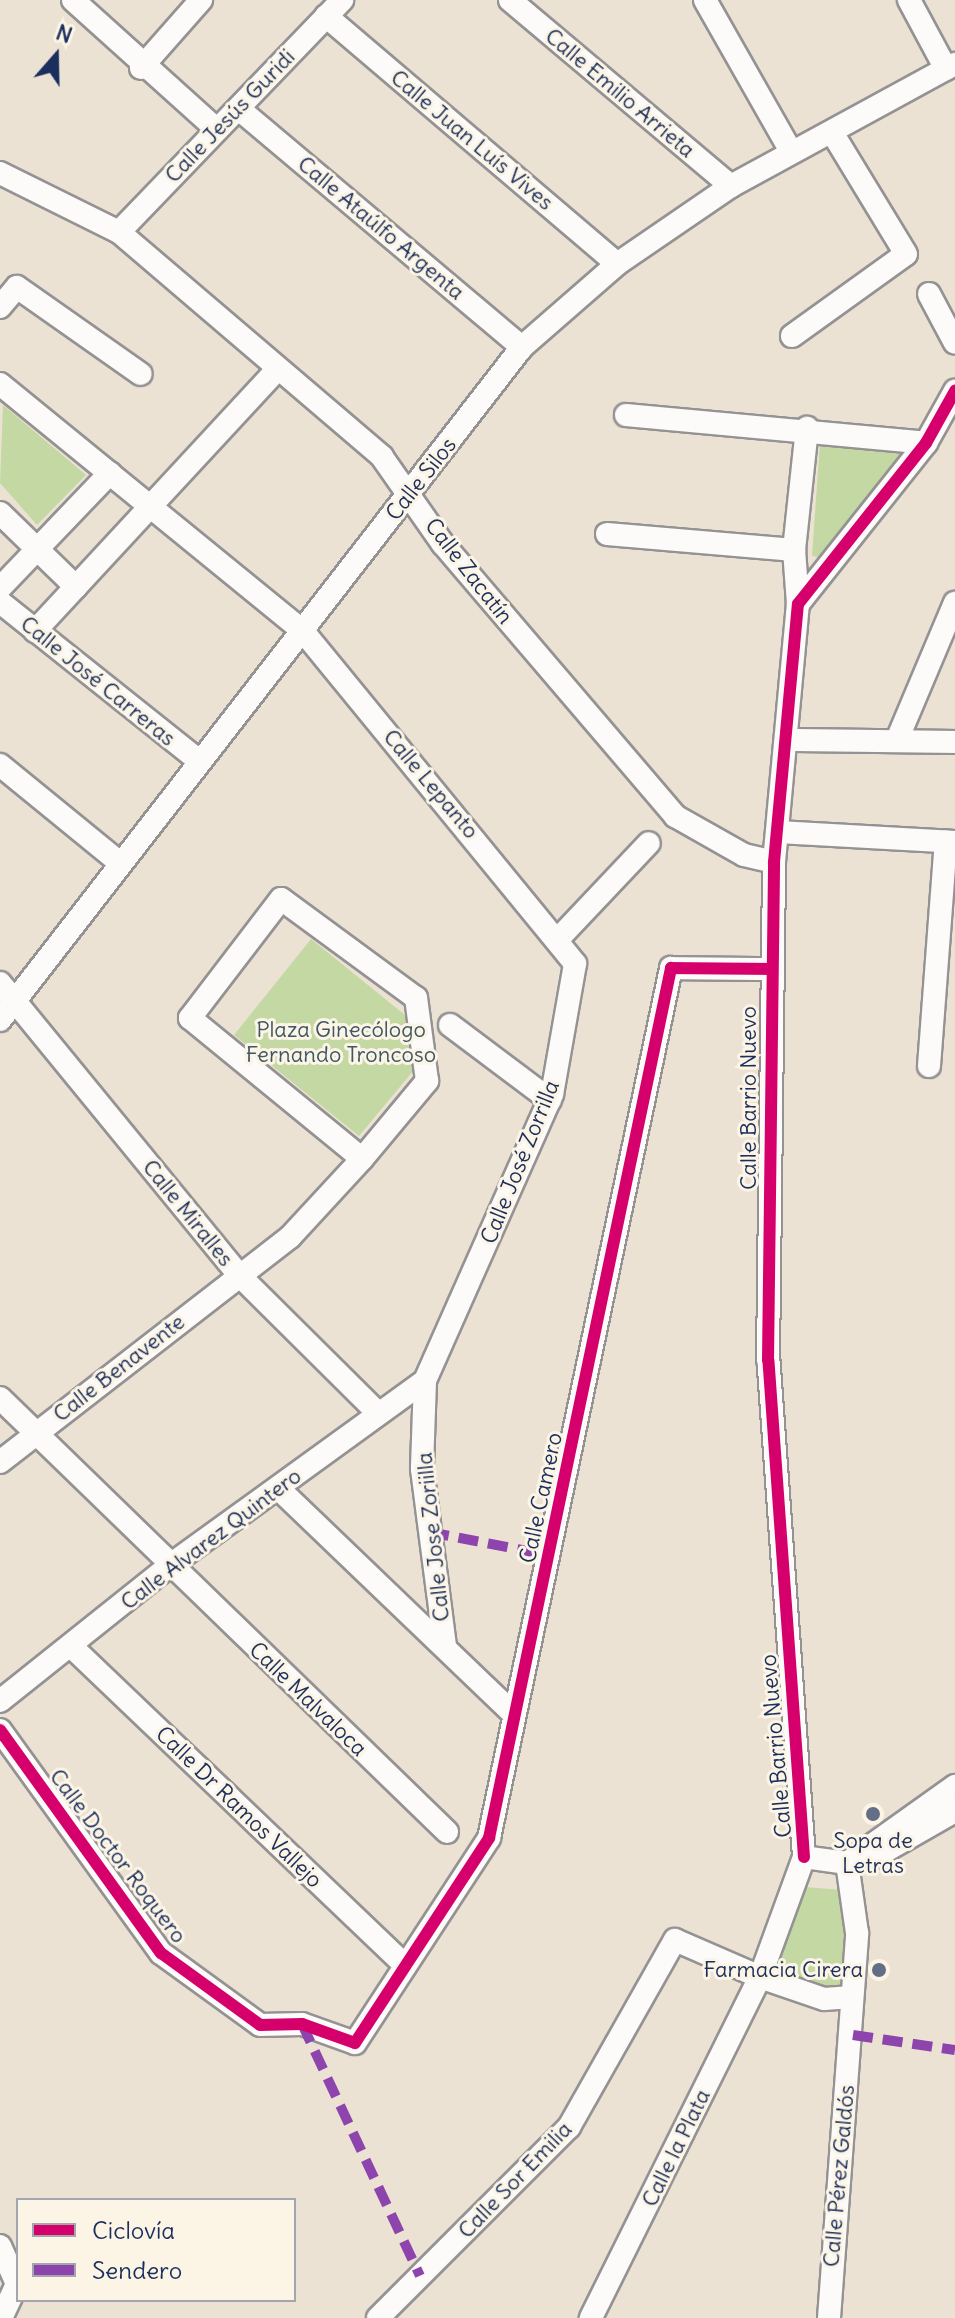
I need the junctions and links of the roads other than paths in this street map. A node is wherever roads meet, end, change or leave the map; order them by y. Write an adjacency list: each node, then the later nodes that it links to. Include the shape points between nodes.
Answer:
1 (73, 0): 8 (street)
2 (201, 0): 8 (street)
3 (510, 0): 14 (street, Calle Emilio Arrieta)
4 (705, 0): 12 (street)
5 (909, 0): 7 (street)
6 (334, 8): 9 (street, Calle Jesús Guridi); 16 (street, Calle Juan Luís Vives)
7 (950, 66): 11 (street, Calle Silos)
8 (141, 68): 10 (street)
9 (239, 109): 10 (street, Calle Jesús Guridi); 21 (street, Calle Ataúlfo Argenta)
10 (215, 128): 15 (street, Calle Jesús Guridi)
11 (833, 134): 12 (street, Calle Silos); 19 (street, via 906,254)
12 (789, 148): 14 (street, Calle Silos)
13 (0, 173): 15 (street, Calle Zacatín)
14 (731, 186): 16 (street, Calle Silos)
15 (119, 232): 22 (street, Calle Zacatín)
16 (617, 264): 21 (street, Calle Silos)
17 (929, 294): 20 (street)
18 (0, 307): 23 (street, via 17,287)
19 (792, 336)
20 (955, 343)
21 (522, 347): 30 (street, Calle Silos)
22 (277, 370): 30 (street, Calle Zacatín, via 382,457); 31 (street)
23 (141, 374)
24 (0, 384): 29 (street, Calle Lepanto)
25 (955, 391): 28 (street)
26 (626, 415): 27 (street)
27 (807, 428): 28 (street); 35 (street, Calle Barrio Nuevo)
28 (926, 443): 40 (street)
29 (110, 473): 31 (street, Calle Lepanto); 34 (street)
30 (412, 492): 41 (street, Calle Silos); 51 (street, Calle Zacatín, via 443,544 675,816 744,855)
31 (152, 507): 36 (street); 41 (street, Calle Lepanto)
32 (0, 513): 34 (street)
33 (607, 534): 35 (street)
34 (37, 550): 36 (street); 37 (street)
35 (794, 550): 40 (street, Calle Barrio Nuevo)
36 (76, 587): 42 (street)
37 (0, 588)
38 (0, 602): 42 (street, Calle José Carreras)
39 (955, 603): 44 (street)
40 (798, 604): 43 (street, Calle Barrio Nuevo)
41 (302, 630): 46 (street, Calle Silos); 53 (street, Calle Lepanto)
42 (35, 631): 46 (street, Calle José Carreras)
43 (786, 740): 44 (street); 48 (street, Calle Barrio Nuevo)
44 (897, 740): 45 (street)
45 (955, 742)
46 (197, 759): 52 (street, Calle Silos)
47 (0, 765): 52 (street)
48 (778, 832): 49 (street); 51 (street, Calle Barrio Nuevo)
49 (951, 842): 59 (street)
50 (649, 843): 53 (street)
51 (774, 862): 54 (street, Calle Barrio Nuevo)
52 (120, 863): 56 (street, Calle Silos)
53 (560, 937): 60 (street, Calle José Zorrilla, via 575,964)
54 (770, 969): 73 (street, Calle Camero, via 671,968); 78 (street, Calle Barrio Nuevo, via 768,1360)
55 (0, 983): 56 (street, Calle Miralles)
56 (15, 1001): 57 (street, Calle Silos); 62 (street, Calle Miralles)
57 (0, 1020)
58 (450, 1025): 60 (street)
59 (929, 1066)
60 (550, 1100): 63 (street, Calle José Zorrilla)
61 (362, 1159): 61 (street, Calle Benavente, via 427,1081 416,998 281,899 190,1018); 62 (street, Calle Benavente, via 290,1237)
62 (239, 1275): 65 (street, Calle Miralles); 66 (street, Calle Benavente)
63 (425, 1381): 65 (street, Calle Alvarez Quintero); 70 (street, Calle Jose Zoriilla, via 422,1469)
64 (0, 1398): 66 (street, Calle Malvaloca)
65 (376, 1411): 68 (street, Calle Alvarez Quintero)
66 (37, 1432): 67 (street, Calle Benavente); 69 (street, Calle Malvaloca)
67 (0, 1462)
68 (279, 1489): 69 (street, Calle Alvarez Quintero); 70 (street)
69 (169, 1566): 71 (street, Calle Alvarez Quintero); 77 (street, Calle Malvaloca)
70 (445, 1646): 73 (street)
71 (73, 1648): 72 (street, Calle Alvarez Quintero); 80 (street, Calle Dr Ramos Vallejo)
72 (0, 1701)
73 (514, 1714): 80 (street, Calle Camero, via 489,1838)
74 (0, 1730): 83 (street, Calle Doctor Roquero, via 161,1953 260,2025)
75 (955, 1786): 79 (street)
76 (955, 1811): 79 (street)
77 (447, 1832)
78 (804, 1857): 79 (street); 81 (street, Calle la Plata)
79 (849, 1866): 82 (street, Calle Pérez Galdós, via 857,1933)
80 (405, 1965): 83 (street, Calle Camero, via 355,2043)
81 (760, 1977): 82 (street, via 824,1999); 88 (street, Calle Sor Emilia, via 675,1940 569,2127); 89 (street, Calle la Plata)
82 (852, 1997): 90 (street, Calle Pérez Galdós)
83 (302, 2024)
84 (0, 2246): 85 (street)
85 (16, 2282)
86 (16, 2286): 87 (street)
87 (1, 2318)
88 (378, 2318)
89 (591, 2318)
90 (829, 2318)

